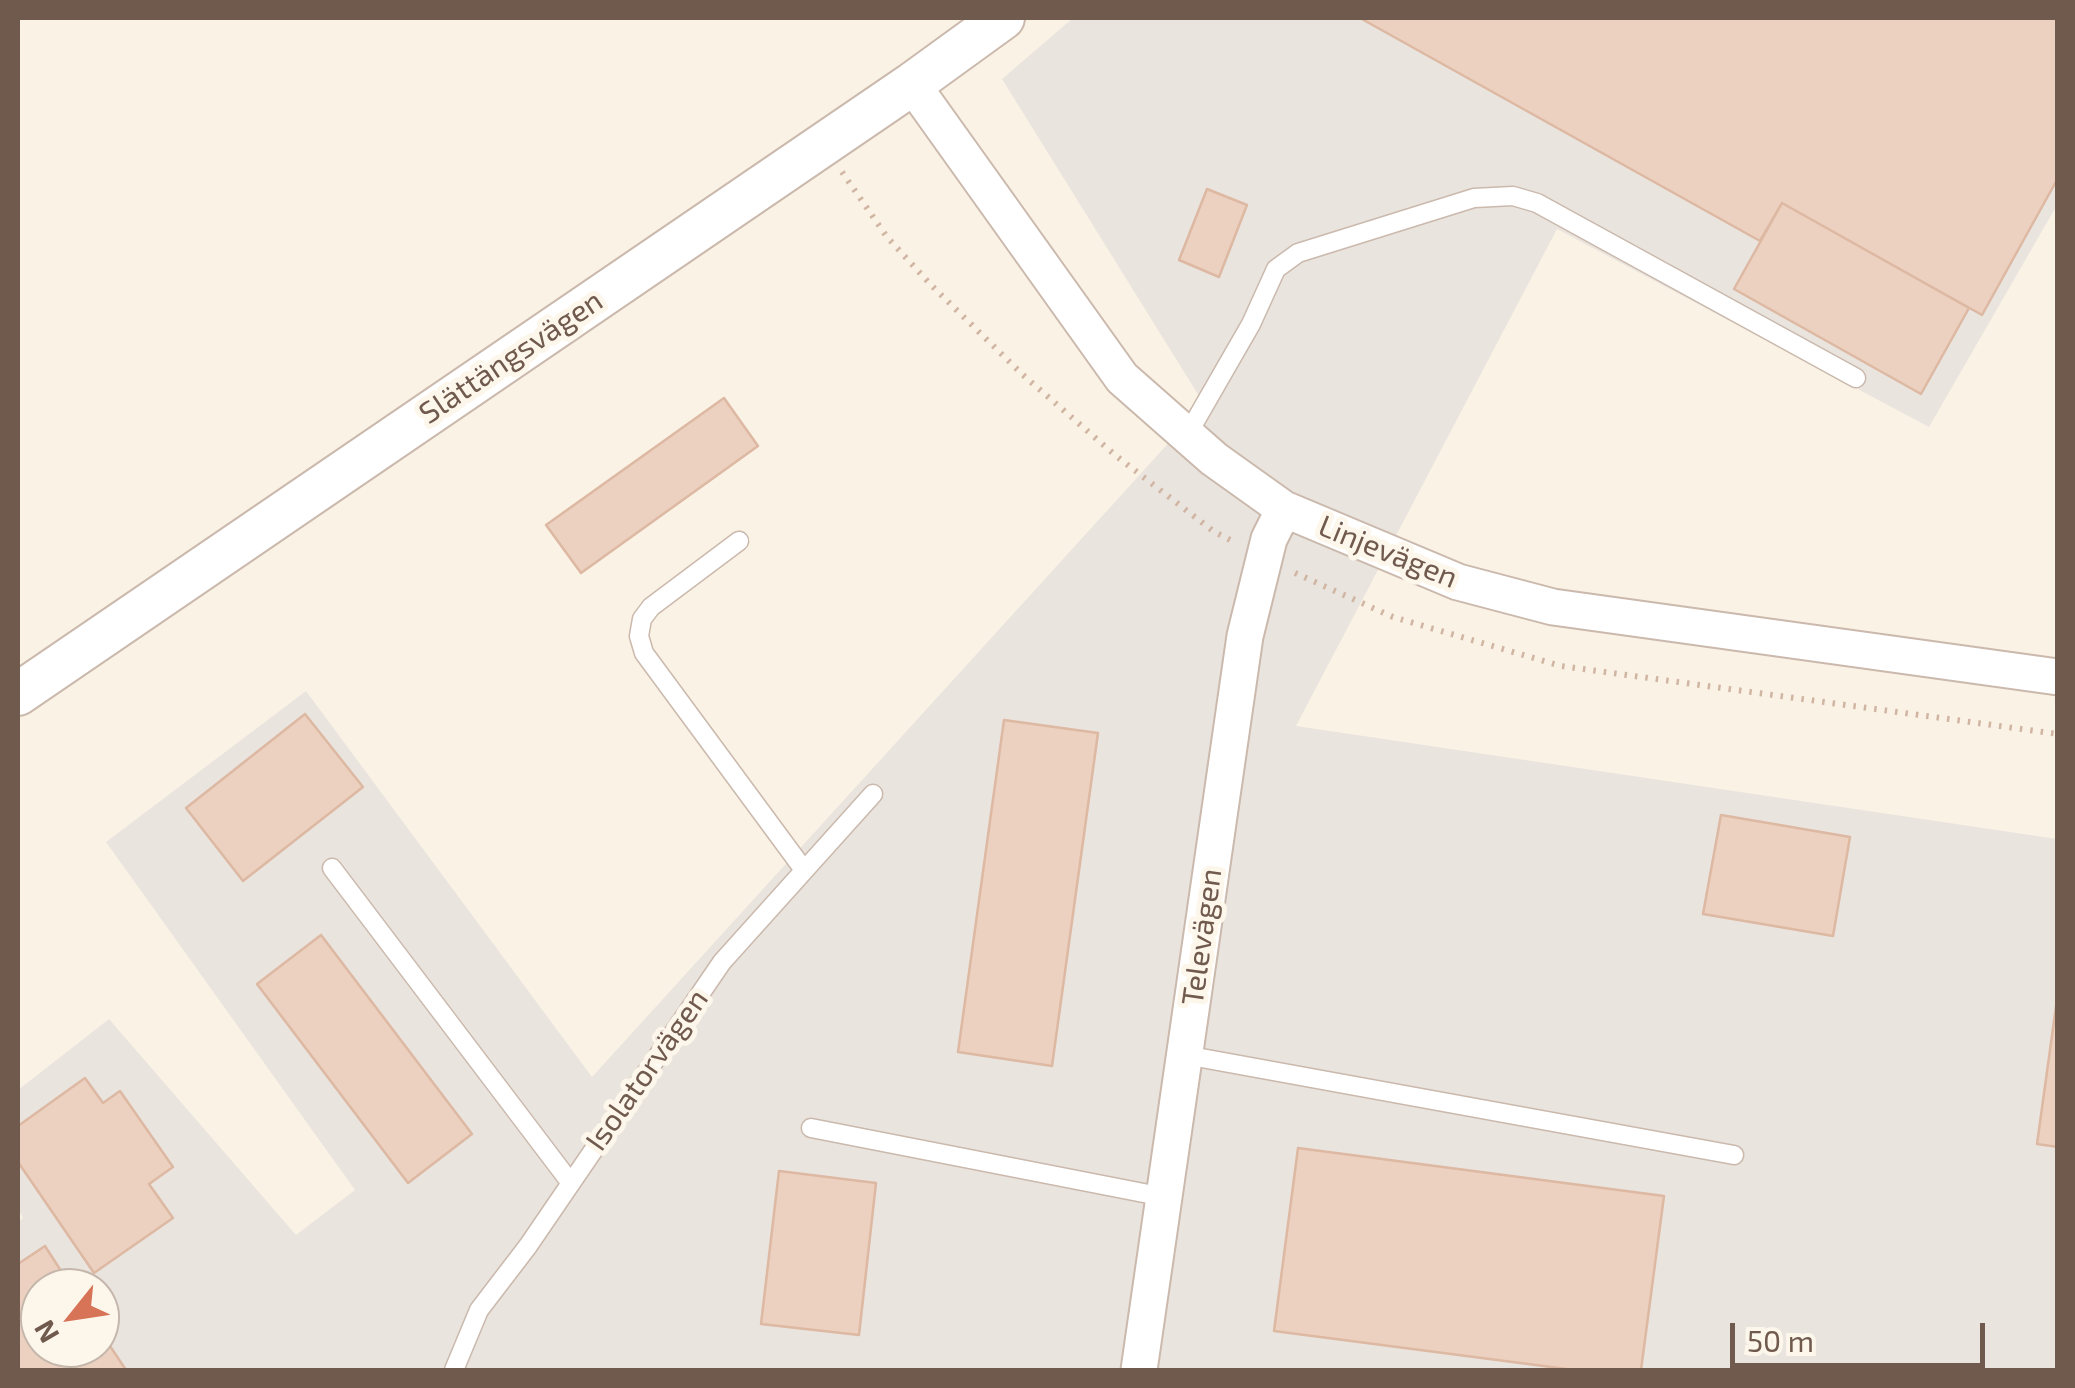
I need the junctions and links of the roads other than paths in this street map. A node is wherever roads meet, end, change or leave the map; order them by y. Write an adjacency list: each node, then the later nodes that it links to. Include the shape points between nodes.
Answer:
1 (1003, 18): 2 (street, Slättängsvägen)
2 (912, 84): 4 (street, Linjevägen, via 1122,378); 8 (street, Slättängsvägen)
3 (1856, 378): 4 (lane, via 1537,204 1512,196 1474,198 1298,252 1276,269)
4 (1186, 437): 5 (street, Linjevägen)
5 (1284, 509): 7 (street, Linjevägen, via 1458,582 1553,608); 12 (street, Televägen, via 1266,548 1245,636)
6 (740, 541): 11 (lane, via 651,607 639,636 644,653)
7 (2058, 676)
8 (18, 694)
9 (874, 794): 11 (lane, Isolatorvägen)
10 (332, 868): 15 (lane)
11 (804, 870): 15 (lane, Isolatorvägen, via 722,962)
12 (1184, 1055): 14 (lane); 16 (street, Televägen)
13 (811, 1128): 16 (lane)
14 (1734, 1155)
15 (570, 1182): 17 (lane, Isolatorvägen, via 478,1310)
16 (1164, 1197): 18 (street, Televägen)
17 (454, 1370)
18 (1139, 1370)

